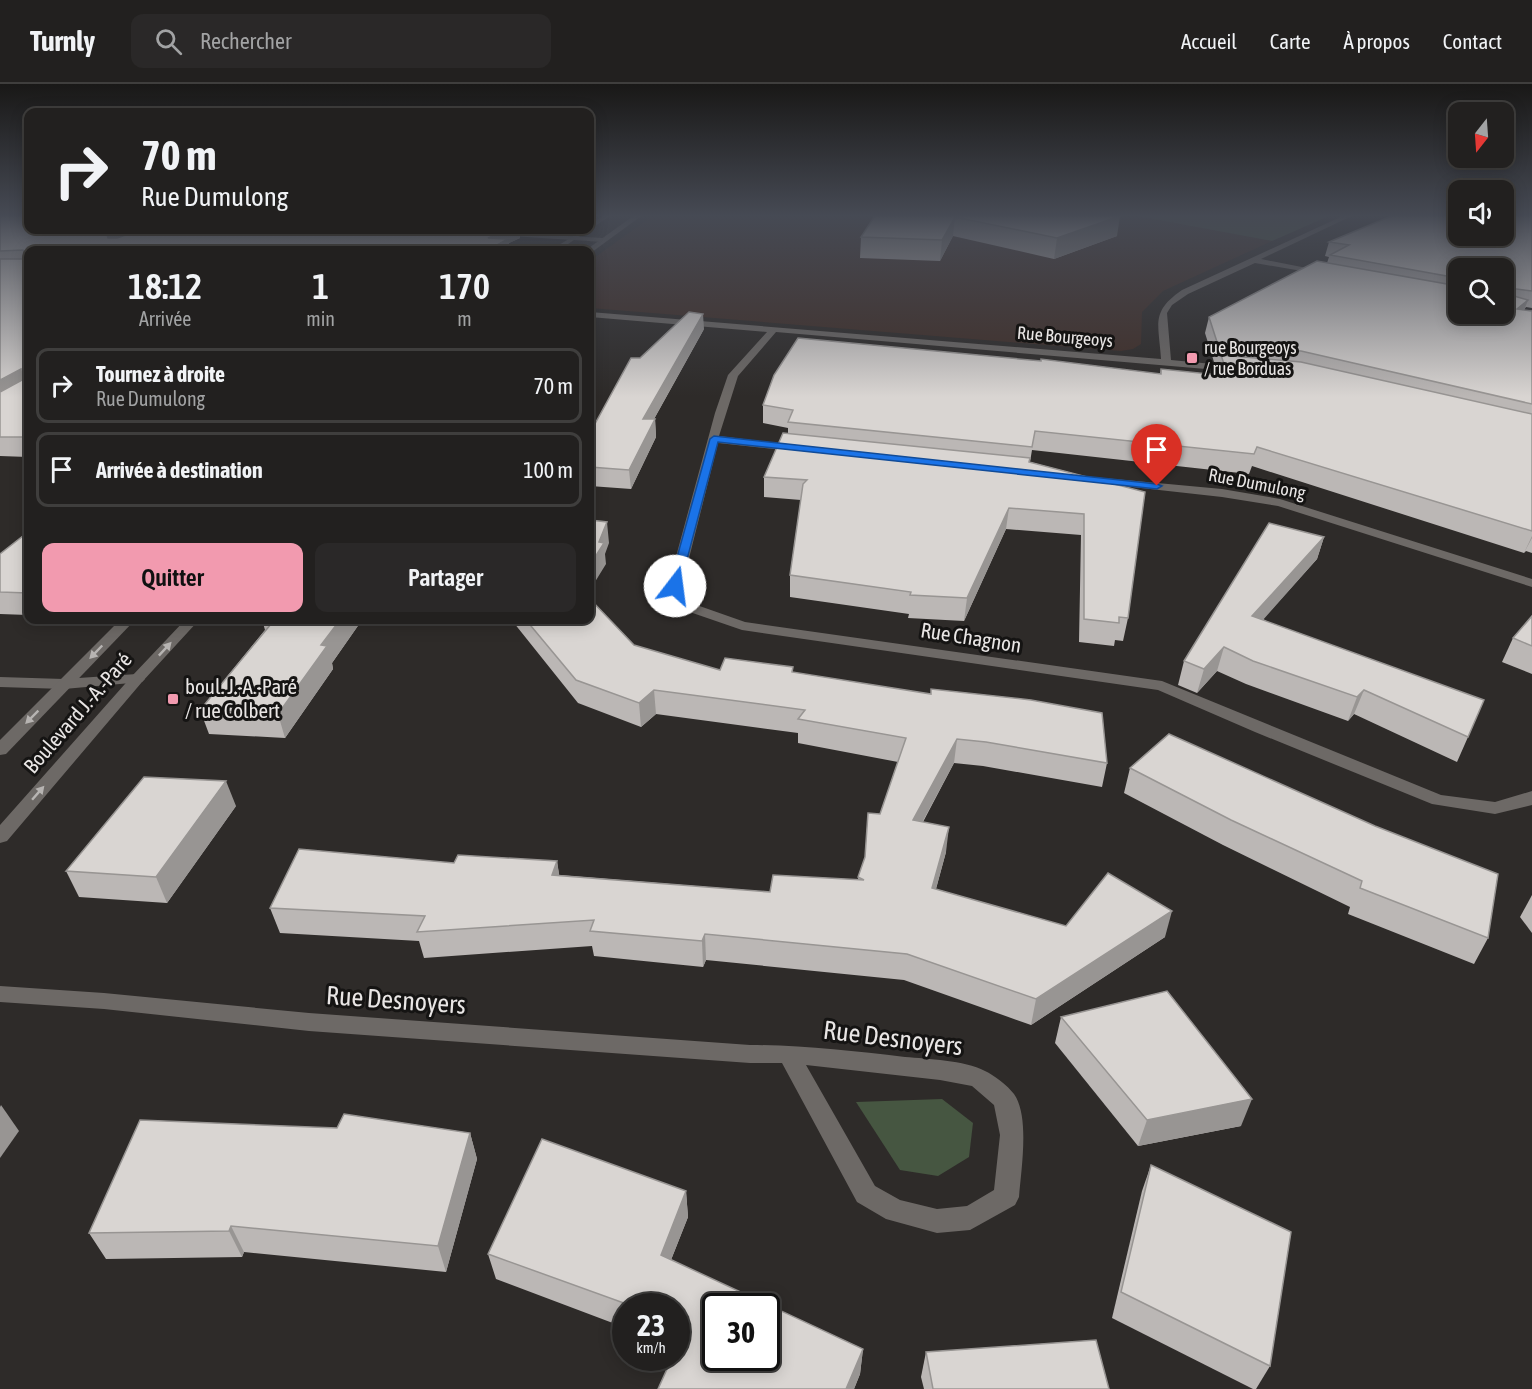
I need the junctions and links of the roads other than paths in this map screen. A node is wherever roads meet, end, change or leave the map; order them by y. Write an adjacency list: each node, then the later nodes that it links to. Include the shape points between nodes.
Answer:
1 (1221, 275): 6 (street, via 1185,292 1165,308)
2 (1328, 275): 3 (street)
3 (1333, 276)
4 (594, 314): 5 (street, Rue Bourgeoys)
5 (774, 329): 6 (street, Rue Bourgeoys); 8 (street, Rue Chagnon, via 733,375)
6 (1166, 362): 7 (street, Rue Bourgeoys)
7 (1251, 370)
8 (714, 439): 9 (street); 18 (street, Rue Chagnon, via 675,586 686,606 742,626 1162,686 1438,800 1495,808)
9 (808, 450)
10 (1074, 478): 11 (street, Rue Dumulong, via 1280,503)
11 (1532, 583)
12 (124, 624): 16 (street, Boulevard J.-A.-Paré, one-way to 16)
13 (188, 624): 14 (street, Boulevard J.-A.-Paré, one-way to 13)
14 (137, 679): 16 (street); 19 (street, Boulevard J.-A.-Paré, one-way to 14)
15 (0, 682): 16 (street)
16 (64, 684): 17 (street, Boulevard J.-A.-Paré, one-way to 17)
17 (0, 750)
18 (1532, 797)
19 (0, 837)
20 (0, 994): 21 (street, Rue Desnoyers, via 321,1023)
21 (788, 1054): 21 (street, Rue Desnoyers, via 940,1070 978,1078 1005,1100 1012,1135 1006,1197 970,1218 937,1221 895,1211 866,1194)

